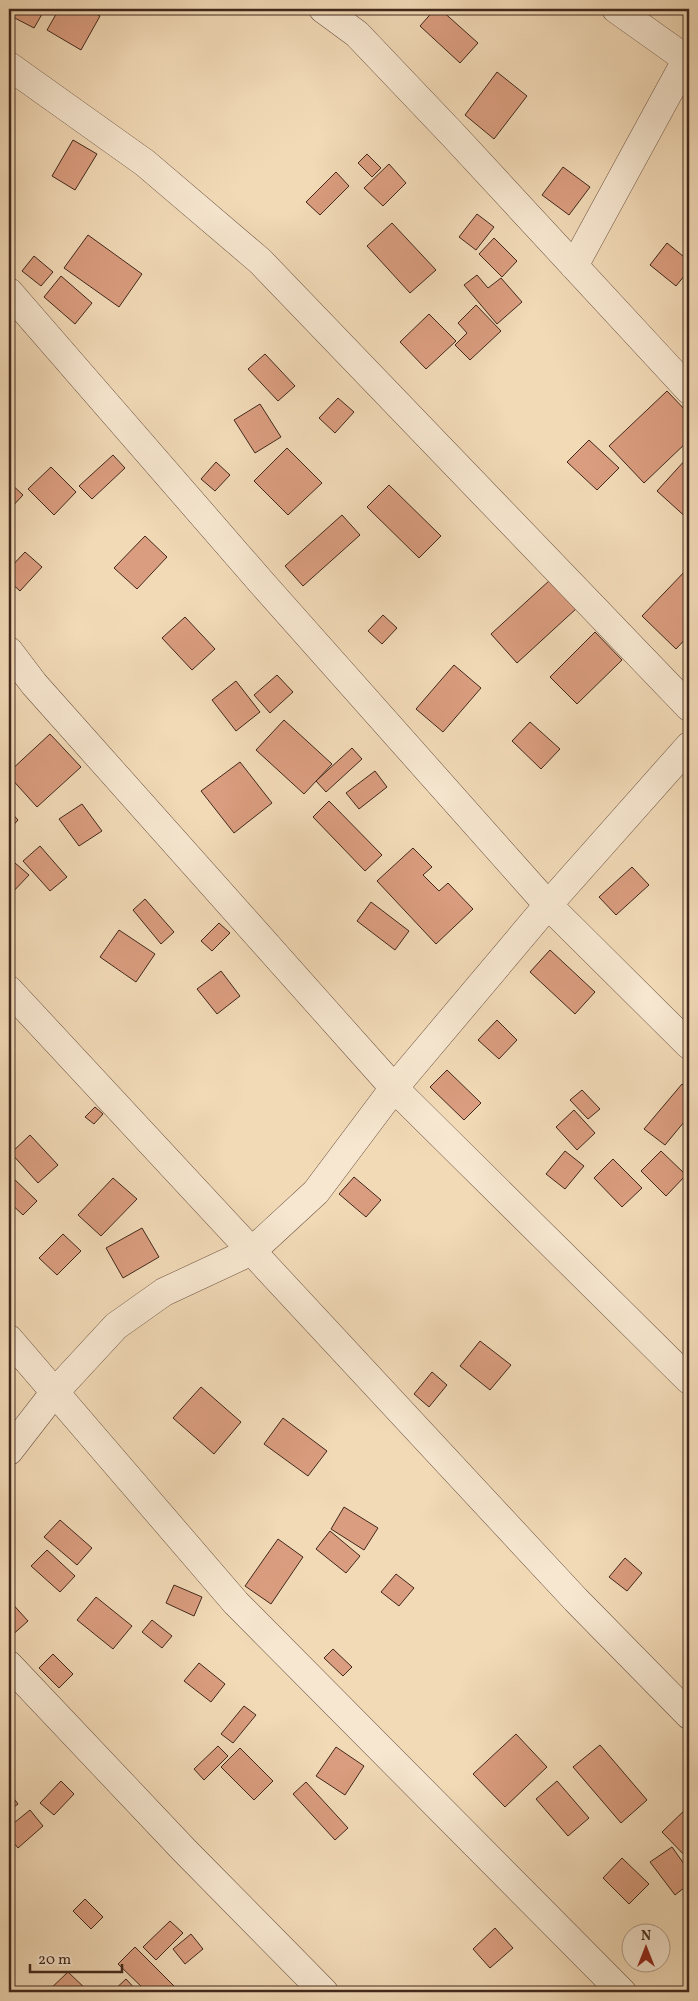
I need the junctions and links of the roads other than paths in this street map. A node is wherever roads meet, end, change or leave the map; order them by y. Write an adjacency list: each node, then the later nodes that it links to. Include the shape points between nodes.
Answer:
1 (322, 9): 5 (street, via 364,41)
2 (616, 9): 3 (street)
3 (689, 59): 5 (street)
4 (9, 66): 9 (street, via 146,163 260,261)
5 (574, 266): 7 (street)
6 (9, 292): 11 (street)
7 (689, 390)
8 (9, 651): 14 (street, via 41,692)
9 (689, 707)
10 (689, 746): 11 (street)
11 (548, 905): 13 (street); 14 (street)
12 (9, 990): 15 (street)
13 (689, 1046)
14 (394, 1088): 15 (street, via 316,1192); 17 (street)
15 (252, 1251): 18 (street, via 164,1292 116,1326); 21 (street, via 576,1600)
16 (9, 1339): 18 (street)
17 (689, 1380)
18 (54, 1393): 19 (street); 23 (street, via 236,1603)
19 (9, 1451)
20 (9, 1665): 22 (street)
21 (689, 1715)
22 (324, 1992)
23 (622, 1992)

